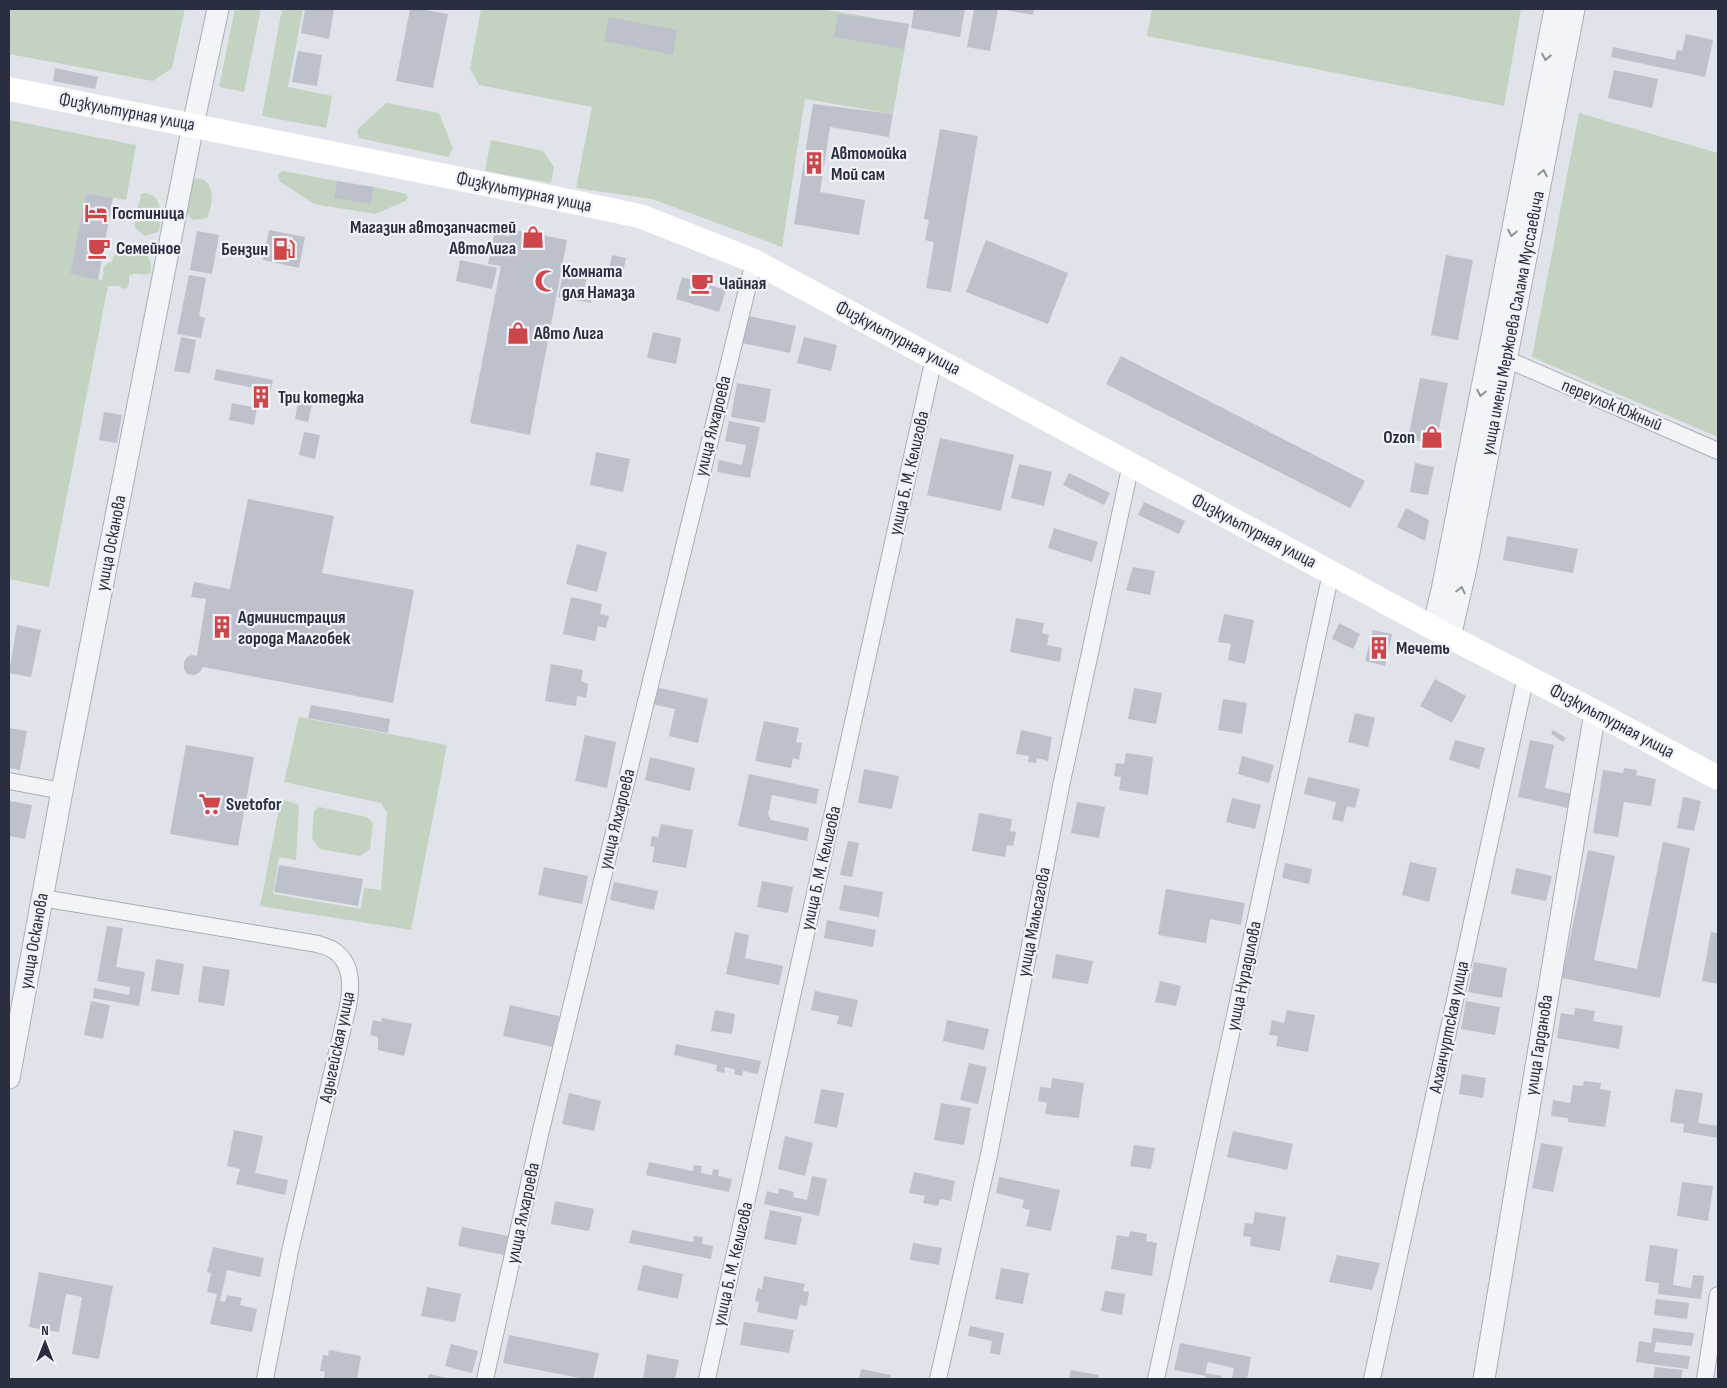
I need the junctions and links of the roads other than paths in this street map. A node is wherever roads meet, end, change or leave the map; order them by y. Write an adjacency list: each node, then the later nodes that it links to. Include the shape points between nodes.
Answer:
1 (218, 9): 5 (street, улица Осканова)
2 (1555, 9): 12 (street, улица имени Мержоева Салама Муссаевича, one-way to 12, via 1442,590)
3 (1574, 9): 8 (street, улица имени Мержоева Салама Муссаевича, one-way to 3)
4 (9, 89): 5 (main road, Физкультурная улица)
5 (193, 125): 6 (main road, Физкультурная улица, via 640,216); 17 (street, улица Осканова)
6 (754, 261): 7 (main road, Физкультурная улица); 23 (street, улица Ялхароева, via 541,1130)
7 (934, 358): 10 (main road, Физкультурная улица); 24 (street, улица Б. М. Келигова)
8 (1506, 359): 9 (street, переулок Южный); 12 (street, улица имени Мержоева Салама Муссаевича, one-way to 8, via 1466,568)
9 (1718, 451)
10 (1131, 464): 11 (main road, Физкультурная улица); 25 (street, улица Мальсагова, via 1061,786 989,1155)
11 (1331, 573): 12 (main road, Физкультурная улица); 26 (street, улица Нурадилова)
12 (1442, 632): 13 (main road, Физкультурная улица)
13 (1526, 676): 14 (main road, Физкультурная улица); 27 (street, Алханчуртская улица)
14 (1595, 712): 15 (main road, Физкультурная улица); 28 (street, улица Гарданова)
15 (1718, 778)
16 (9, 781): 17 (street)
17 (62, 791): 18 (street, улица Осканова)
18 (42, 898): 19 (street, улица Осканова); 22 (street, Адыгейская улица, via 318,944 334,950 345,961 352,989 290,1251)
19 (12, 1045): 20 (street, улица Осканова)
20 (9, 1078)
21 (1718, 1295): 29 (street)
22 (265, 1379)
23 (485, 1379)
24 (707, 1379)
25 (938, 1379)
26 (1156, 1379)
27 (1372, 1379)
28 (1484, 1379)
29 (1705, 1379)

